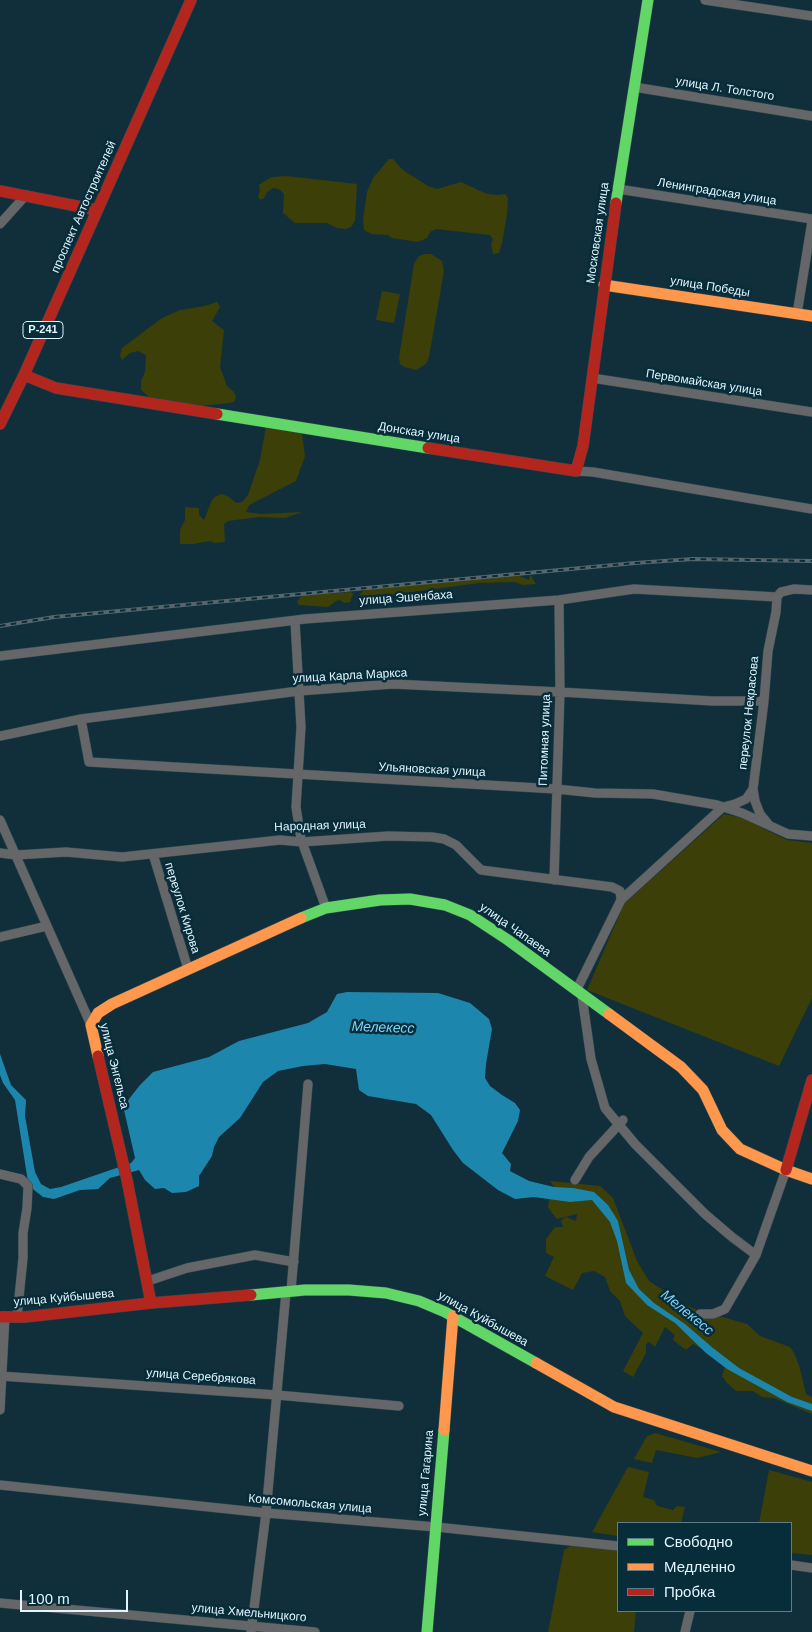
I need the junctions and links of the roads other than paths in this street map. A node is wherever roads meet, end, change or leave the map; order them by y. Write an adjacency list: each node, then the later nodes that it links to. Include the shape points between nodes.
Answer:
1 (190, 0): 10 (main road, проспект Автостроителей / Р-241)
2 (648, 0): 5 (main road, Московская улица)
3 (705, 0): 4 (street)
4 (812, 16)
5 (634, 87): 6 (street, улица Л. Толстого); 7 (main road, Московская улица)
6 (812, 116)
7 (618, 189): 11 (street, Ленинградская улица); 13 (main road, Московская улица)
8 (0, 190): 9 (main road)
9 (26, 195): 10 (main road); 12 (street)
10 (97, 210): 16 (main road, проспект Автостроителей / Р-241)
11 (812, 220): 14 (street)
12 (0, 224)
13 (604, 284): 14 (main road, улица Победы); 17 (main road, Московская улица)
14 (797, 314): 15 (main road, улица Победы)
15 (812, 316)
16 (24, 375): 19 (main road, проспект Автостроителей / Р-241); 20 (main road, Донская улица, via 56,388)
17 (592, 378): 18 (street, Первомайская улица); 20 (main road, Московская улица, via 583,446)
18 (812, 412)
19 (0, 424)
20 (576, 471): 21 (street, Донская улица)
21 (812, 509)
22 (812, 590): 23 (street, улица Эшенбаха, via 794,589 781,592)
23 (777, 597): 24 (street, улица Эшенбаха, via 634,589); 29 (street, переулок Некрасова)
24 (559, 600): 25 (street, улица Эшенбаха); 28 (street, Питомная улица)
25 (295, 621): 26 (street, улица Эшенбаха); 27 (street)
26 (0, 656)
27 (299, 691): 28 (street, улица Карла Маркса, via 393,684); 30 (street, улица Карла Маркса); 32 (street, via 301,727)
28 (560, 692): 29 (street, улица Карла Маркса); 33 (street, Питомная улица)
29 (764, 701): 34 (street, переулок Некрасова)
30 (81, 719): 31 (street, улица Карла Маркса); 32 (street, Ульяновская улица, via 89,762)
31 (0, 736)
32 (297, 775): 33 (street, Ульяновская улица); 39 (street, via 296,807)
33 (556, 789): 35 (street, Ульяновская улица, via 653,794); 43 (street, Питомная улица)
34 (753, 789): 35 (street, via 746,799); 37 (street, переулок Некрасова, via 760,814)
35 (723, 807): 37 (street, Ульяновская улица); 44 (street)
36 (0, 820): 42 (street, улица Энгельса)
37 (771, 827): 38 (street, Ульяновская улица, via 788,834)
38 (812, 836)
39 (302, 842): 41 (street, Народная улица, via 280,840); 43 (street, Народная улица, via 388,836 438,838 456,845 481,870); 45 (street)
40 (0, 853): 42 (street, Народная улица)
41 (153, 854): 42 (street, Народная улица, via 122,857 66,852); 48 (street, переулок Кирова)
42 (16, 855): 46 (street, улица Энгельса)
43 (554, 880): 44 (street, Народная улица, via 612,887 620,892)
44 (620, 900): 49 (street)
45 (326, 908): 48 (main road, улица Чапаева); 49 (main road, улица Чапаева, via 410,899 445,905 470,915 508,940)
46 (47, 926): 47 (street); 50 (street, улица Энгельса)
47 (0, 937)
48 (188, 969): 50 (main road, улица Чапаева, via 112,1004 98,1013)
49 (579, 994): 53 (street, via 593,1067 605,1108); 54 (main road, улица Чапаева, via 681,1067 703,1090 722,1130 740,1149)
50 (91, 1025): 60 (main road, улица Энгельса)
51 (812, 1080): 54 (main road)
52 (308, 1084): 59 (street)
53 (621, 1122): 57 (street, via 589,1157); 58 (street, via 635,1144 705,1214)
54 (786, 1170): 56 (main road, улица Чапаева); 58 (street)
55 (0, 1174): 65 (street, via 20,1179 28,1186 23,1258)
56 (812, 1179)
57 (575, 1180)
58 (756, 1255): 63 (street, via 725,1309 713,1314)
59 (294, 1262): 60 (street, via 255,1255 187,1268); 61 (street)
60 (148, 1281): 62 (main road, улица Энгельса)
61 (288, 1291): 62 (main road, улица Куйбышева); 64 (main road, улица Куйбышева, via 386,1293 419,1301); 67 (street)
62 (151, 1303): 65 (main road, улица Куйбышева)
63 (700, 1314)
64 (453, 1316): 70 (main road, улица Куйбышева, via 614,1407); 73 (main road, улица Гагарина)
65 (8, 1317): 66 (street)
66 (1, 1376): 67 (street, улица Серебрякова); 69 (street)
67 (277, 1394): 68 (street, улица Серебрякова); 72 (street)
68 (400, 1406)
69 (0, 1410)
70 (812, 1471)
71 (0, 1485): 72 (street, Комсомольская улица)
72 (266, 1513): 73 (street, Комсомольская улица); 79 (street)
73 (436, 1527): 74 (street, Комсомольская улица); 81 (main road, улица Гагарина)
74 (617, 1546)
75 (792, 1565): 76 (street)
76 (812, 1568)
77 (0, 1604): 79 (street, улица Хмельницкого)
78 (690, 1612): 82 (street)
79 (252, 1629): 80 (street, улица Хмельницкого)
80 (316, 1632)
81 (427, 1632)
82 (685, 1632)

